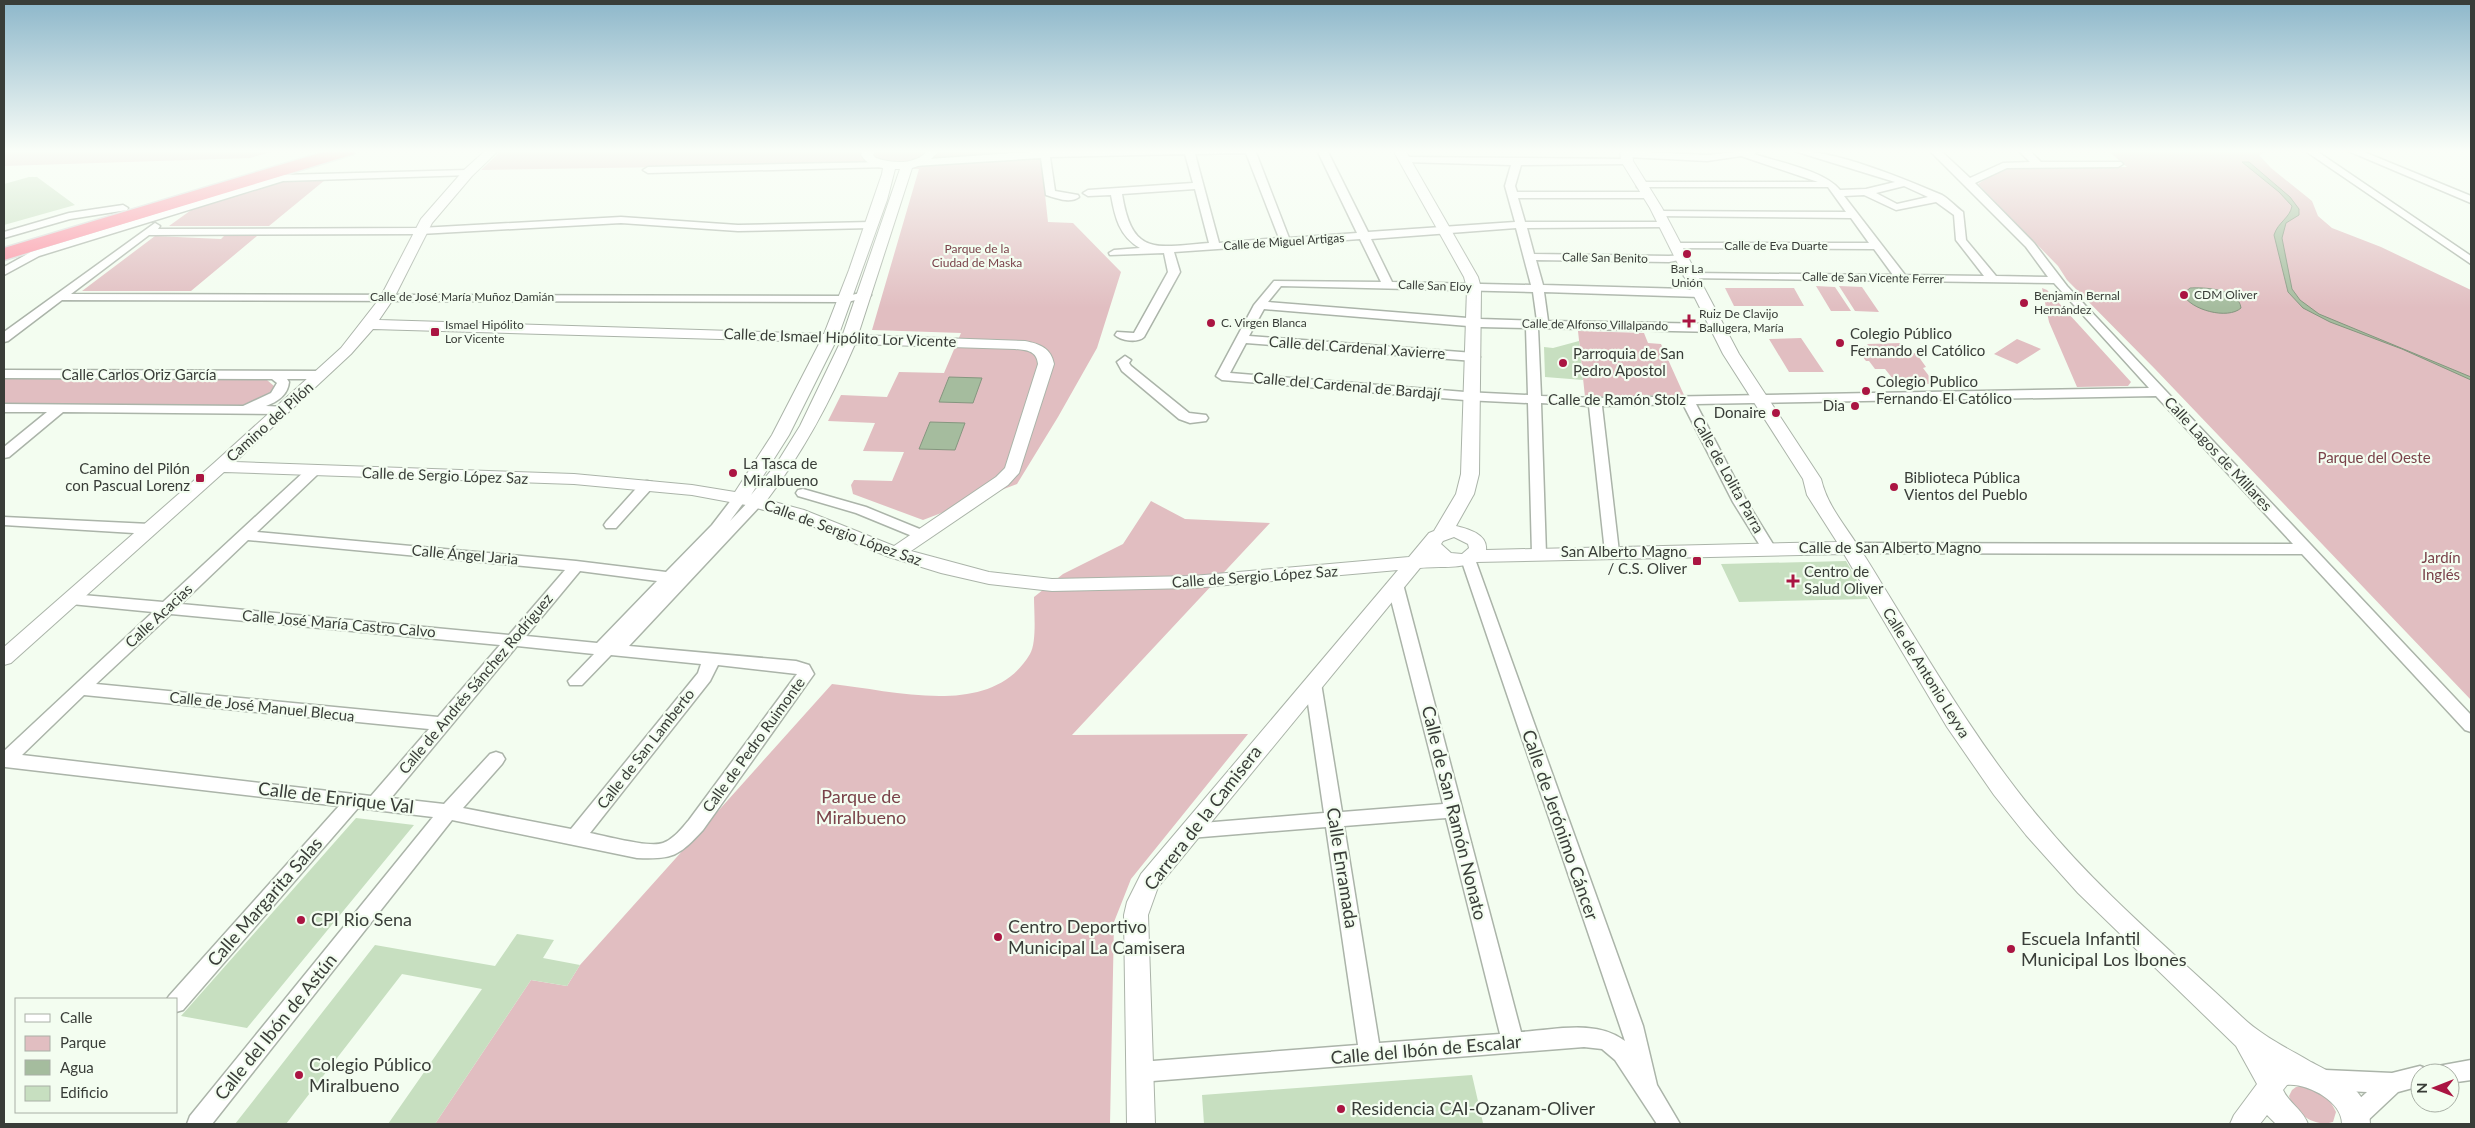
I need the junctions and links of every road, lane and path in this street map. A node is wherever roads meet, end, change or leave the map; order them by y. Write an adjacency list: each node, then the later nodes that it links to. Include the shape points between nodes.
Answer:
1 (141, 203): 20 (highway)
2 (172, 203): 37 (highway)
3 (202, 203): 21 (street)
4 (443, 203): 26 (street, Camino del Pilón)
5 (878, 203): 24 (street)
6 (897, 203): 50 (street)
7 (1118, 203): 35 (street, via 1123,228 1140,244)
8 (1203, 203): 32 (street)
9 (1270, 203): 31 (street)
10 (1347, 203): 30 (street)
11 (1428, 203): 27 (street)
12 (1514, 203): 25 (street)
13 (1651, 203): 23 (street, Calle de Antonio Leyva)
14 (1845, 203): 22 (street)
15 (1887, 203): 16 (street, via 1896,207)
16 (1917, 203)
17 (1946, 203): 44 (street, via 1959,214 1962,240 1967,249)
18 (1988, 203): 45 (street, Calle Lagos de Millares, via 2030,245)
19 (2386, 203): 40 (street)
20 (123, 208): 29 (street, via 69,216); 37 (highway)
21 (173, 212): 28 (street); 41 (street, via 42,252 23,259)
22 (1853, 215): 23 (street, Calle de Miguel Artigas); 33 (street)
23 (1661, 219): 25 (street, Calle de Miguel Artigas); 36 (street, Calle de Antonio Leyva)
24 (872, 225): 26 (street, via 738,228 621,220); 53 (street)
25 (1521, 225): 27 (street, Calle de Miguel Artigas); 39 (street)
26 (420, 231): 28 (street); 52 (street, Camino del Pilón)
27 (1444, 231): 30 (street, Calle de Miguel Artigas); 47 (street)
28 (148, 232): 51 (street)
29 (4, 235)
30 (1363, 236): 31 (street, Calle de Miguel Artigas); 46 (street)
31 (1285, 242): 32 (street, Calle de Miguel Artigas)
32 (1215, 246): 34 (street, Calle de Miguel Artigas)
33 (1877, 246): 36 (street, Calle de Eva Duarte); 43 (street)
34 (1168, 249): 35 (street, Calle de Miguel Artigas); 59 (street, via 1174,272 1138,337)
35 (1154, 250): 38 (street, Calle de Miguel Artigas)
36 (1678, 251): 39 (street, Calle San Benito, via 1669,259); 42 (street, Calle de Antonio Leyva)
37 (7, 252)
38 (1114, 253)
39 (1530, 256): 48 (street)
40 (2471, 261)
41 (4, 272)
42 (1690, 276): 43 (street, Calle de San Vicente Ferrer); 49 (street, Calle de Antonio Leyva)
43 (1902, 279): 44 (street, Calle de San Vicente Ferrer)
44 (1993, 279): 45 (street, Calle de San Vicente Ferrer)
45 (2055, 280): 70 (street, Calle Lagos de Millares)
46 (1388, 285): 47 (street, Calle San Eloy); 54 (street, Calle San Eloy, via 1278,283)
47 (1474, 288): 48 (street, Calle San Eloy); 55 (street)
48 (1538, 289): 49 (street, Calle San Eloy); 57 (street)
49 (1700, 294): 58 (street, Calle de Antonio Leyva)
50 (865, 295): 53 (street, Calle de José María Muñoz Damián); 62 (street)
51 (59, 297): 52 (street, Calle de José María Muñoz Damián); 60 (street)
52 (387, 298): 53 (street, Calle de José María Muñoz Damián); 56 (street, Camino del Pilón)
53 (847, 299): 61 (street)
54 (1260, 305): 55 (street, Calle de Alfonso Villalpando); 63 (street, Calle San Eloy)
55 (1474, 322): 57 (street, Calle de Alfonso Villalpando); 64 (street)
56 (369, 324): 61 (street, Calle de Ismael Hipólito Lor Vicente); 68 (street, Camino del Pilón)
57 (1538, 324): 58 (street, Calle de Alfonso Villalpando); 72 (street)
58 (1718, 328): 74 (street, Calle de Antonio Leyva, via 1750,386)
59 (1121, 334)
60 (4, 338)
61 (831, 338): 62 (street, Calle de Ismael Hipólito Lor Vicente); 86 (street)
62 (850, 339): 86 (street, via 802,435 775,478); 91 (street, Calle de Ismael Hipólito Lor Vicente, via 1021,344 1035,348 1046,357 1014,469)
63 (1241, 339): 64 (street, Calle del Cardenal Xavierre); 69 (street, Calle San Eloy)
64 (1474, 357): 71 (street)
65 (1125, 360): 80 (street, via 1126,368 1184,416)
66 (4, 374): 67 (street, Calle Carlos Oriz García)
67 (275, 375): 68 (street, Calle Carlos Oriz García); 78 (street, via 283,386 276,395 261,404)
68 (321, 375): 79 (street, Camino del Pilón)
69 (1222, 376): 71 (street, Calle del Cardenal de Bardají)
70 (2160, 392): 74 (street, Calle de Ramón Stolz); 95 (street, Calle Lagos de Millares)
71 (1472, 396): 72 (street, Calle de Ramón Stolz); 92 (street, via 1468,484)
72 (1534, 399): 75 (street, Calle de Ramón Stolz); 98 (street)
73 (1688, 400): 74 (street, Calle de Ramón Stolz); 75 (street, Calle de Ramón Stolz); 94 (street, Calle de Lolita Parra)
74 (1762, 400): 93 (street, Calle de Antonio Leyva, via 1812,479 1816,495 1830,520)
75 (1595, 402): 96 (street)
76 (4, 408): 77 (street)
77 (59, 409): 78 (street); 81 (street)
78 (238, 410): 79 (street)
79 (282, 410): 82 (street, Camino del Pilón)
80 (1201, 418)
81 (4, 454)
82 (220, 467): 83 (street, Calle de Sergio López Saz); 89 (street, Camino del Pilón)
83 (312, 472): 84 (street, Calle de Sergio López Saz); 90 (street, Calle Acacias)
84 (647, 485): 86 (street, Calle de Sergio López Saz); 88 (street)
85 (803, 493): 91 (street, via 861,510)
86 (748, 500): 97 (street, Calle de Sergio López Saz, via 826,524); 103 (street)
87 (4, 521): 89 (street)
88 (611, 526)
89 (150, 529): 105 (street, Camino del Pilón)
90 (245, 535): 101 (street, Calle Ángel Jaria); 106 (street, Calle Acacias)
91 (922, 535): 97 (street, Calle de Ismael Hipólito Lor Vicente)
92 (1438, 537): 99 (street, via 1432,546 1436,553); 99 (street, via 1461,532 1473,538 1478,548); 100 (street, Carrera de la Camisera)
93 (1850, 548): 94 (street, Calle de San Alberto Magno); 95 (street, Calle de San Alberto Magno); 127 (street, Calle de Antonio Leyva, via 1955,722 2034,829 2086,886)
94 (1768, 549): 96 (street, Calle de San Alberto Magno)
95 (2306, 549): 115 (street, Calle Lagos de Millares)
96 (1612, 552): 98 (street, Calle de San Alberto Magno)
97 (896, 553): 102 (street, Calle de Sergio López Saz, via 974,575 1061,586 1193,582)
98 (1539, 554): 99 (street, Calle de San Alberto Magno)
99 (1464, 558): 100 (street); 135 (street, Calle de Jerónimo Cáncer, via 1632,1026)
100 (1411, 564): 102 (street, Calle de Sergio López Saz); 104 (street, Carrera de la Camisera)
101 (576, 566): 103 (street, Calle Ángel Jaria); 107 (street, Calle de Andrés Sánchez Rodríguez)
102 (1375, 568): 104 (street, via 1388,575)
103 (678, 577): 108 (street)
104 (1395, 584): 112 (street, Carrera de la Camisera); 120 (street, Calle de San Ramón Nonato)
105 (71, 599): 106 (street, Calle José María Castro Calvo); 109 (street, Camino del Pilón)
106 (169, 608): 107 (street, Calle José María Castro Calvo); 113 (street, Calle Acacias)
107 (514, 640): 108 (street, Calle José María Castro Calvo); 114 (street, Calle de Andrés Sánchez Rodríguez)
108 (608, 649): 110 (street, Calle de Pedro Ruimonte); 111 (street)
109 (6, 653)
110 (710, 660): 124 (street, Calle de San Lamberto, via 704,676); 125 (street, Calle de Pedro Ruimonte, via 800,667 806,670 806,676 696,825)
111 (576, 682)
112 (1312, 682): 122 (street, Calle Enramada); 123 (street, Carrera de la Camisera)
113 (81, 689): 114 (street, Calle de José Manuel Blecua); 117 (street, Calle Acacias)
114 (442, 724): 119 (street, Calle de Andrés Sánchez Rodríguez)
115 (2471, 726)
116 (496, 759): 121 (street, Calle del Ibón de Astún)
117 (4, 760): 118 (street, Calle de Enrique Val)
118 (354, 801): 119 (street, Calle de Enrique Val); 126 (street, Calle Margarita Salas)
119 (376, 803): 121 (street, Calle de Enrique Val)
120 (1453, 810): 122 (street); 128 (street, Calle de San Ramón Nonato)
121 (448, 812): 124 (street, Calle de Enrique Val); 137 (street, Calle del Ibón de Astún)
122 (1334, 820): 123 (street); 129 (street, Calle Enramada)
123 (1190, 831): 130 (street, Carrera de la Camisera, via 1149,881 1136,915)
124 (576, 837): 125 (street, Calle de Enrique Val, via 619,848)
125 (665, 851)
126 (178, 1001)
127 (2245, 1037): 131 (street, Calle de Antonio Leyva); 134 (street, Calle de Antonio Leyva)
128 (1513, 1042): 129 (street, Calle del Ibón de Escalar); 135 (street, Calle del Ibón de Escalar, via 1584,1037 1607,1041 1624,1055)
129 (1370, 1054): 130 (street, Calle del Ibón de Escalar)
130 (1140, 1072): 138 (street, Carrera de la Camisera)
131 (2314, 1076): 133 (street); 134 (street, via 2283,1071 2275,1075); 136 (street, Calle de Antonio Leyva, via 2343,1097)
132 (2410, 1078): 133 (street)
133 (2392, 1083): 136 (street)
134 (2270, 1085): 140 (street); 141 (street, Calle de Antonio Leyva, via 2277,1107)
135 (1649, 1093): 139 (street, Calle del Ibón de Escalar)
136 (2356, 1122)
137 (198, 1124)
138 (1141, 1124)
139 (1669, 1124)
140 (2244, 1124)
141 (2294, 1124)

